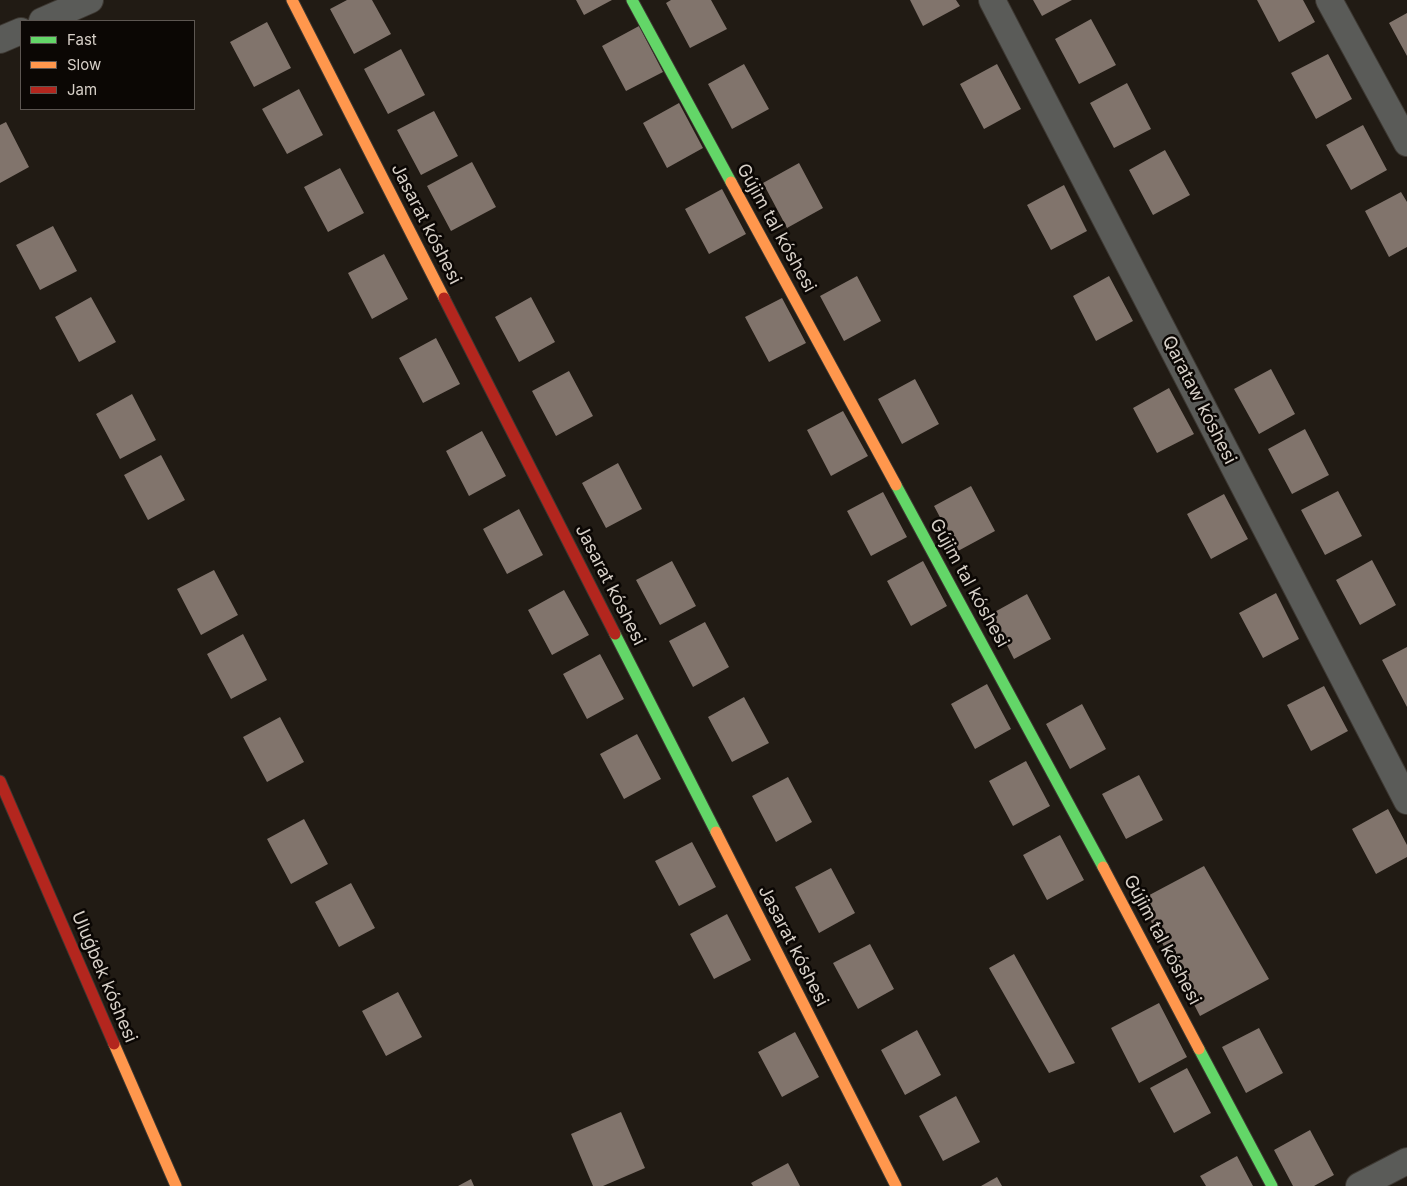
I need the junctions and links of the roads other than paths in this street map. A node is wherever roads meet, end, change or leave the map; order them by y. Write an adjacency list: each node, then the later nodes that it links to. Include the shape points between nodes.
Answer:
1 (90, 0): 6 (street)
2 (292, 0): 14 (street, Jasarat kóshesi)
3 (632, 0): 15 (street, Gújim tal kóshesi, via 1093,848)
4 (992, 0): 11 (street, Qarataw kóshesi)
5 (1329, 0): 9 (street)
6 (44, 20)
7 (20, 30): 8 (street)
8 (0, 40)
9 (1407, 143)
10 (0, 782): 13 (street, Uluǵbek kóshesi)
11 (1407, 801)
12 (1407, 1161): 16 (street)
13 (176, 1186)
14 (896, 1186)
15 (1272, 1186)
16 (1359, 1186)

